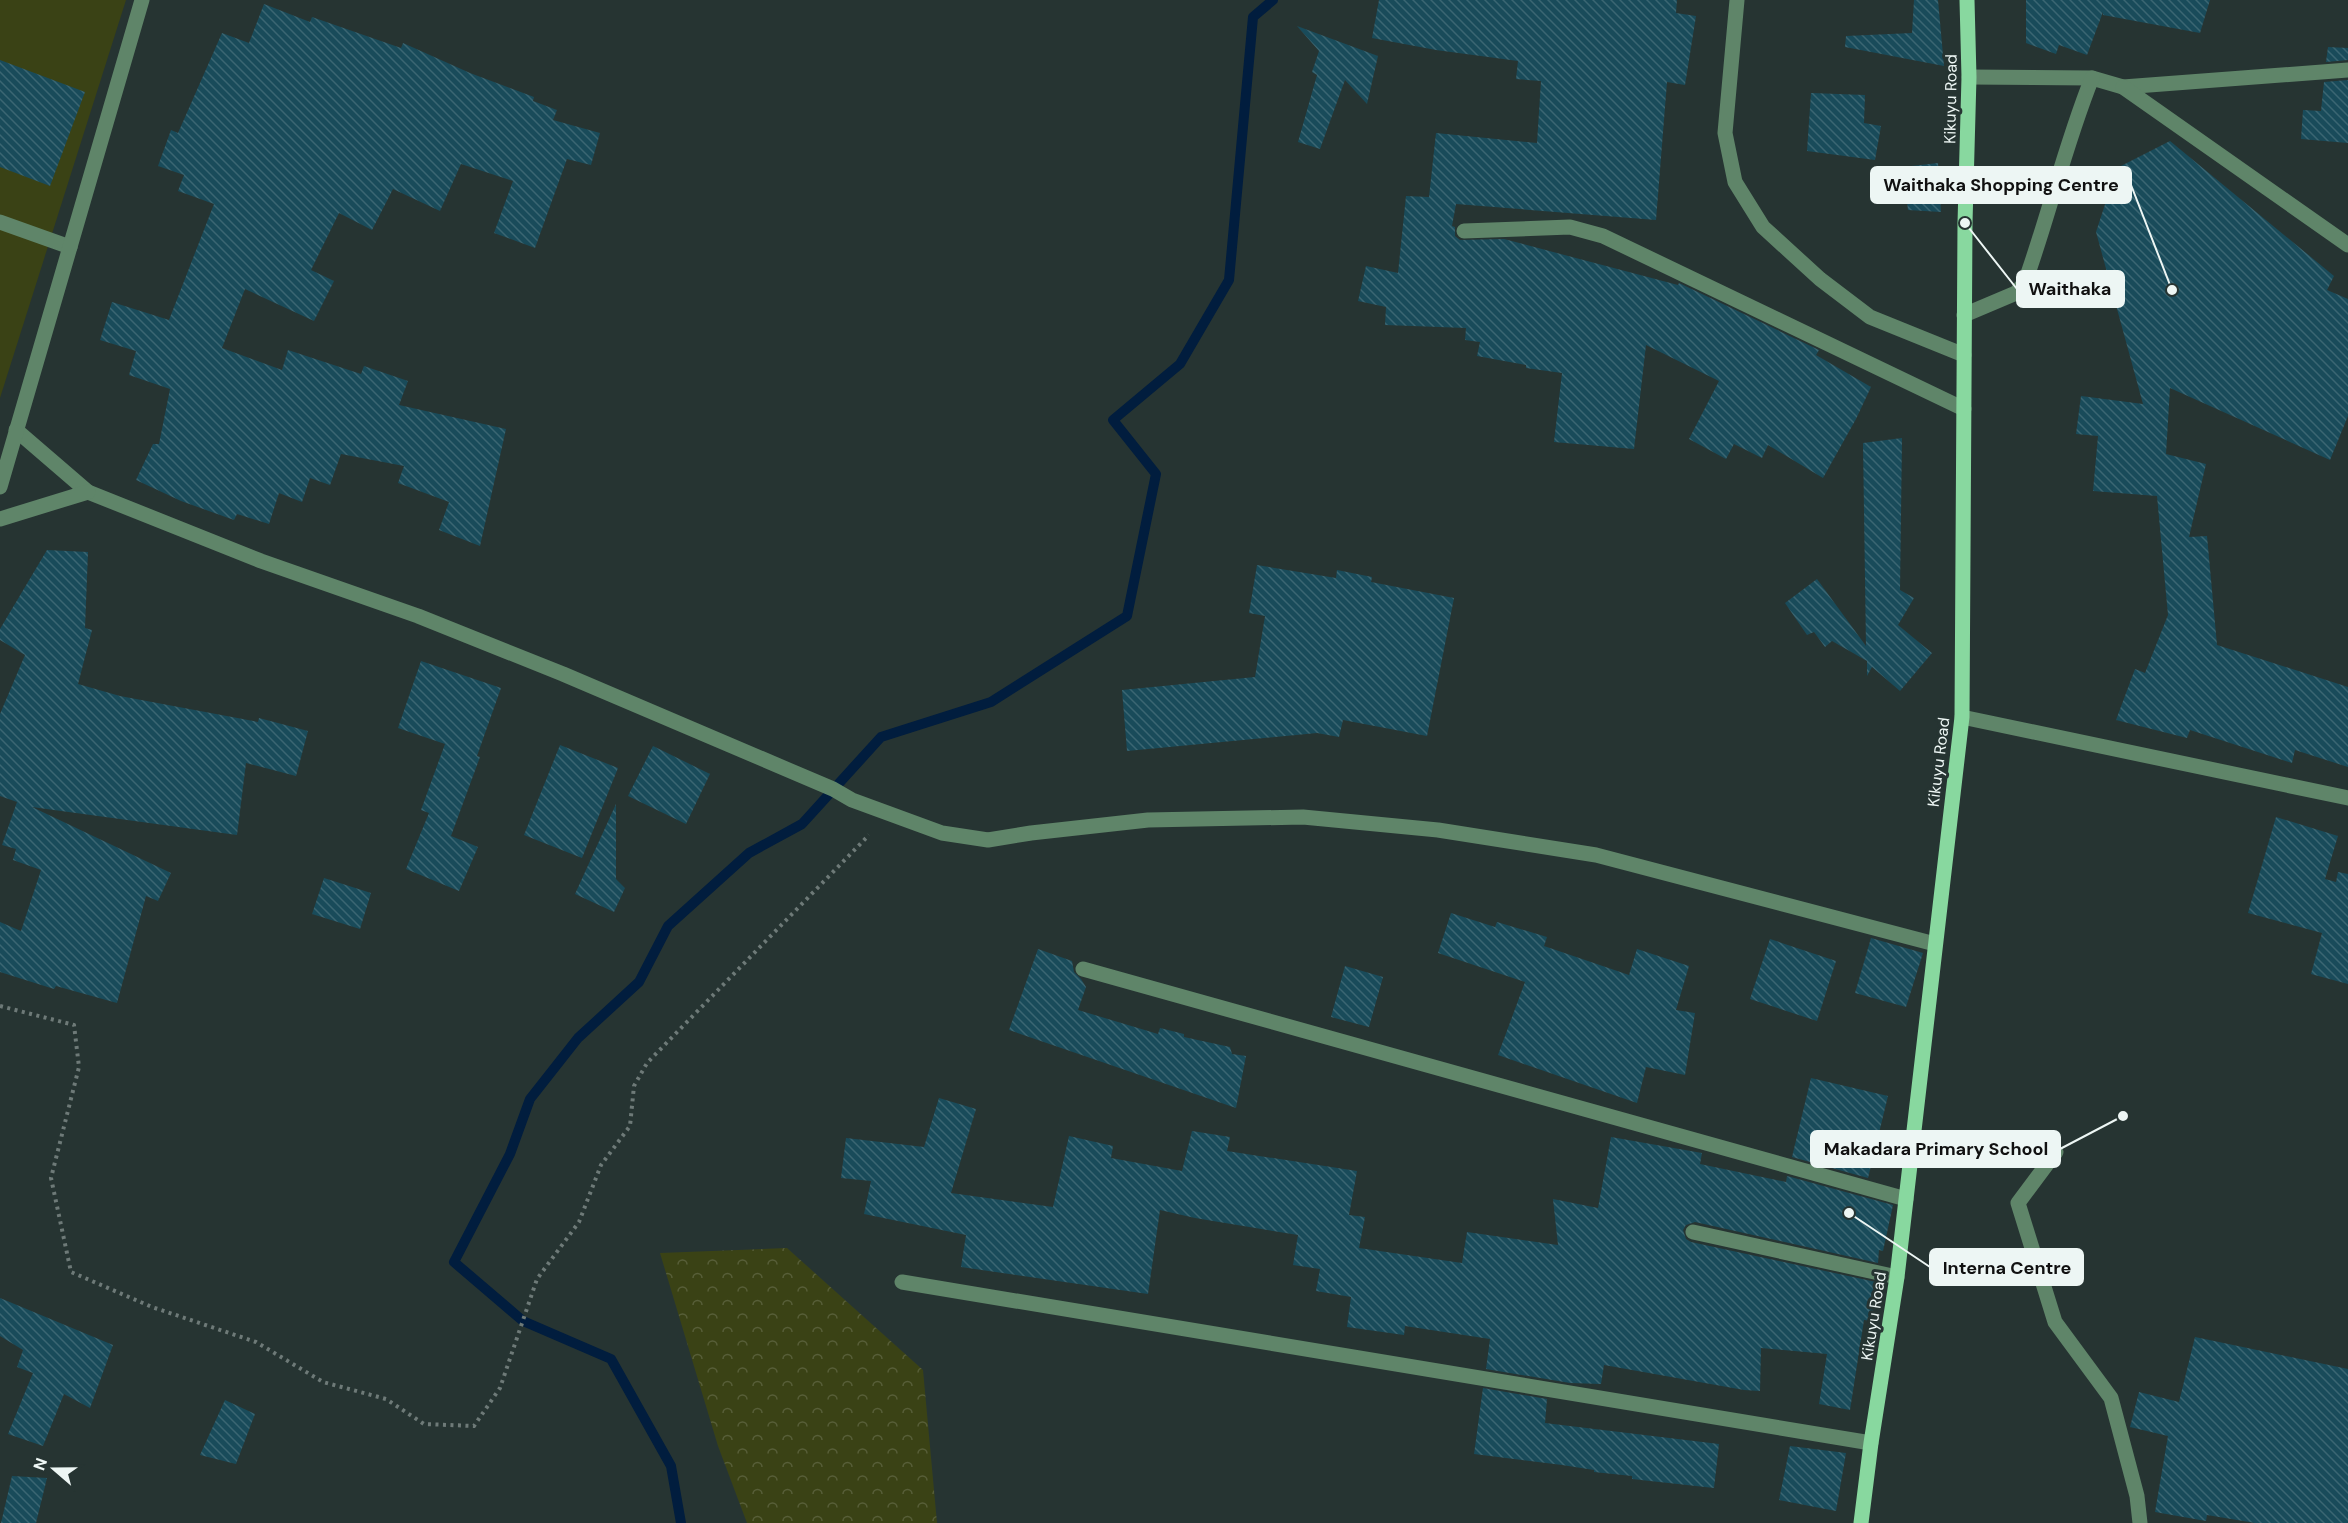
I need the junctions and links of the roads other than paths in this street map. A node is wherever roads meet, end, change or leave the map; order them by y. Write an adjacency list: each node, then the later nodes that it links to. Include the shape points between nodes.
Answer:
1 (142, 0): 11 (street)
2 (1737, 0): 13 (street, via 1725,133 1735,182 1763,227 1820,279 1870,317)
3 (1967, 0): 5 (main road, Kikuyu Road)
4 (2348, 70): 7 (street)
5 (1969, 77): 6 (street); 12 (main road, Kikuyu Road)
6 (2092, 78): 7 (street); 12 (street, via 2073,124 2062,171 2025,282 2016,293)
7 (2122, 87): 10 (street)
8 (0, 222): 11 (street)
9 (1464, 231): 14 (street, via 1570,227 1603,236)
10 (2348, 245)
11 (70, 247): 15 (street)
12 (1964, 315): 13 (main road, Kikuyu Road)
13 (1964, 355): 14 (main road, Kikuyu Road)
14 (1964, 409): 19 (main road, Kikuyu Road)
15 (16, 430): 16 (street); 17 (street)
16 (0, 487)
17 (88, 492): 18 (street); 21 (street, via 542,665 888,815 942,834 988,840 1148,820 1304,817 1438,830 1596,855)
18 (0, 519)
19 (1962, 717): 20 (street); 21 (main road, Kikuyu Road)
20 (2348, 798)
21 (1935, 944): 24 (main road, Kikuyu Road)
22 (1083, 969): 24 (street)
23 (2056, 1152): 30 (street, via 2018,1203 2055,1322 2111,1398 2137,1496)
24 (1906, 1198): 26 (main road, Kikuyu Road)
25 (1694, 1232): 26 (street)
26 (1898, 1277): 28 (main road, Kikuyu Road)
27 (902, 1282): 28 (street)
28 (1871, 1443): 29 (main road, Kikuyu Road)
29 (1861, 1523)
30 (2140, 1523)

